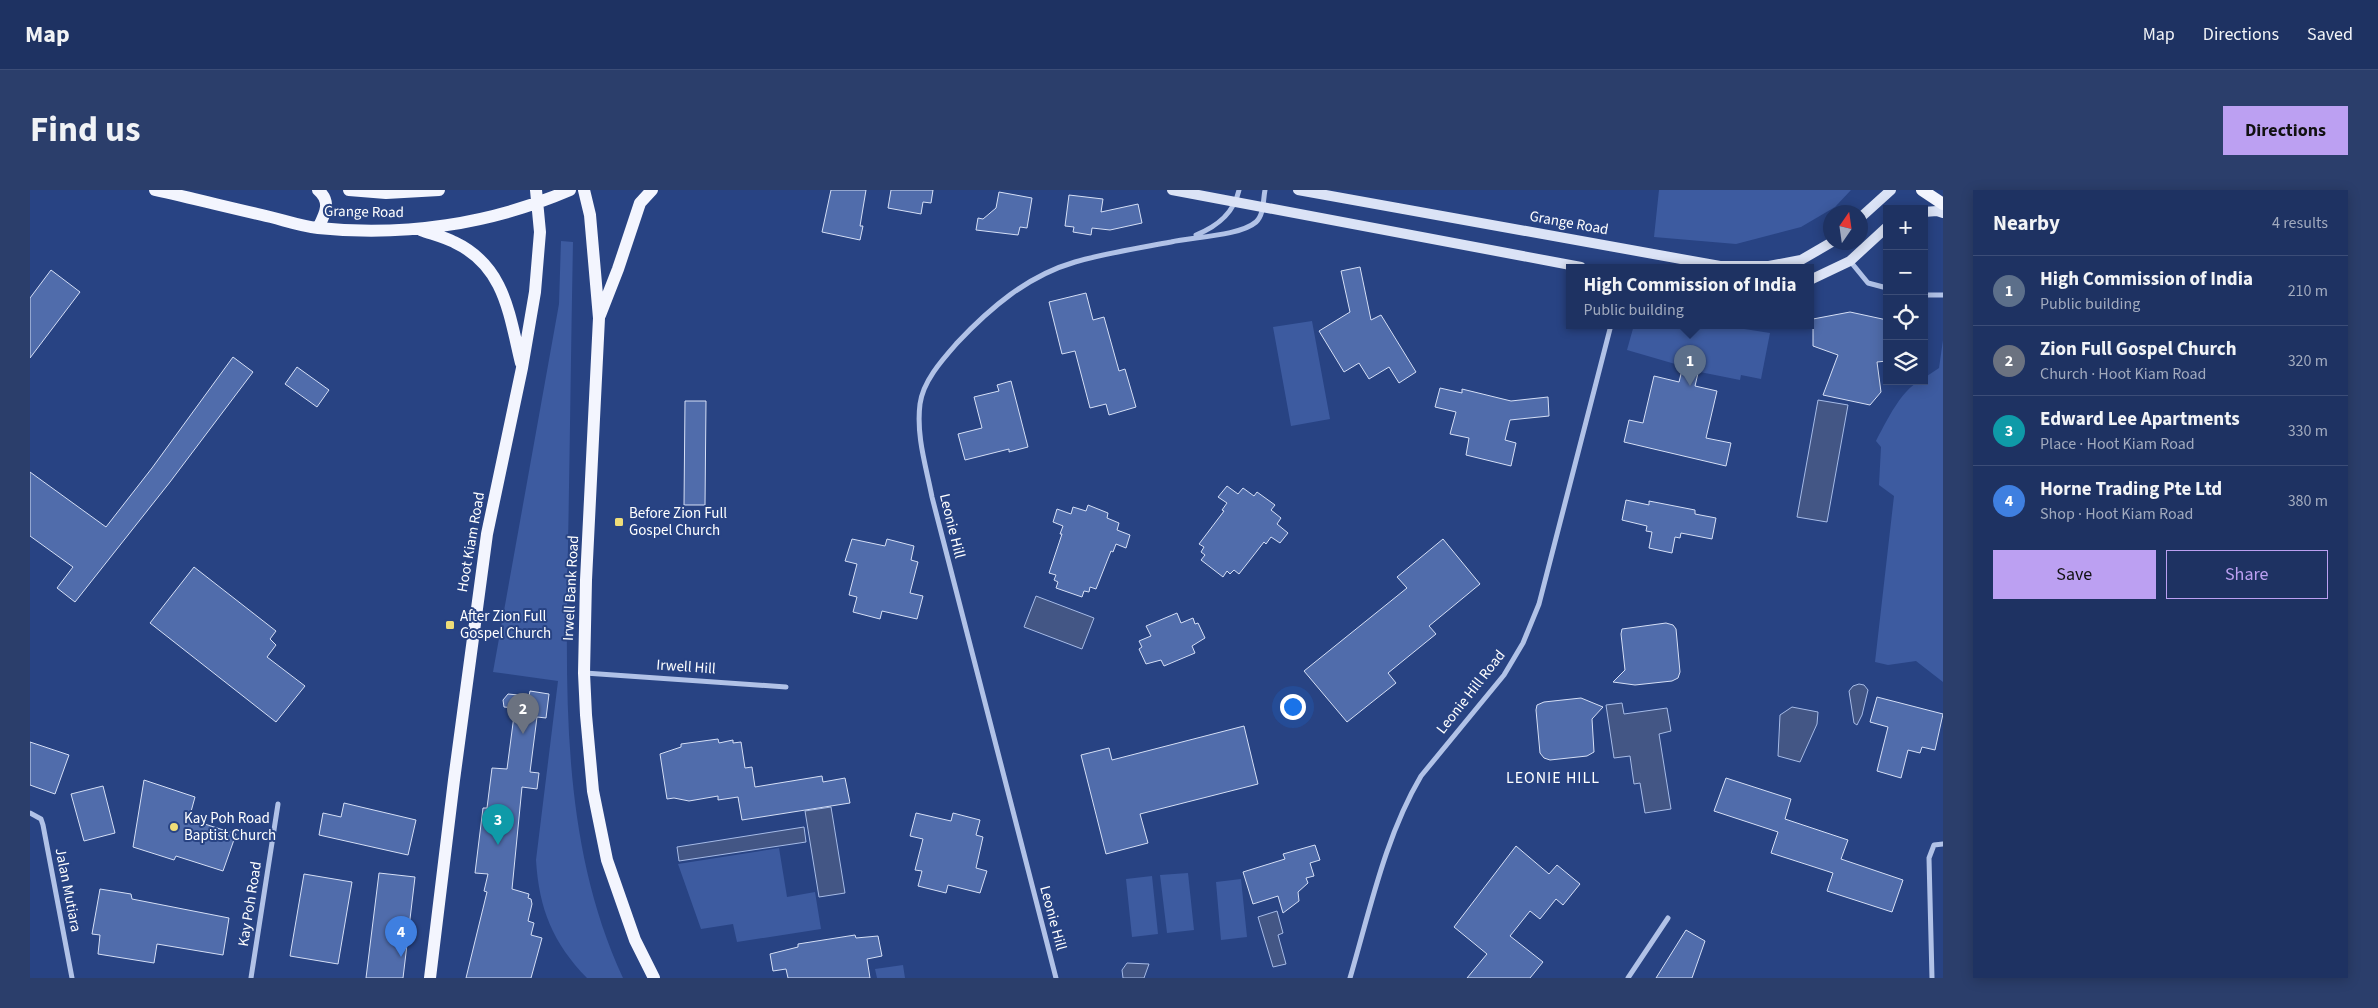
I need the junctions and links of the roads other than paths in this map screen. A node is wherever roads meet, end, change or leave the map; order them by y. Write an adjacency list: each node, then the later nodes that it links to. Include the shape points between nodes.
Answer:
1 (155, 190): 23 (main road, Grange Road)
2 (318, 190): 23 (main road, via 327,204)
3 (348, 190): 15 (main road, Grange Road)
4 (439, 190): 15 (main road, Grange Road)
5 (536, 190): 17 (main road, Hoot Kiam Road)
6 (570, 190): 17 (main road, Grange Road)
7 (584, 190): 36 (main road, Irwell Bank Road, via 590,215)
8 (652, 190): 36 (main road, via 640,203)
9 (1172, 190): 16 (main road)
10 (1239, 190): 16 (street, Leonie Hill)
11 (1265, 190): 19 (street, Leonie Hill)
12 (1298, 190): 30 (main road, Grange Road)
13 (1891, 190): 20 (main road)
14 (1922, 190): 18 (main road)
15 (418, 191)
16 (1236, 201): 19 (main road); 26 (street, Leonie Hill, via 1212,229)
17 (539, 204): 24 (main road, Grange Road, via 462,223); 38 (main road, Hoot Kiam Road, via 540,254)
18 (1943, 204)
19 (1262, 206): 26 (street, Leonie Hill, via 1254,224 1215,236); 29 (main road)
20 (1868, 211)
21 (1928, 212): 22 (main road)
22 (1943, 213)
23 (318, 228): 24 (main road, Grange Road)
24 (418, 229): 38 (main road, via 455,242 481,261 500,284)
25 (1883, 231): 28 (main road)
26 (1191, 238): 49 (street, Leonie Hill, via 1074,262 1037,278 1008,296 942,360 926,385 920,402 918,426 932,498)
27 (1823, 247): 31 (main road, Grange Road, via 1801,260)
28 (1850, 261): 32 (main road); 33 (street, via 1868,283)
29 (1566, 264)
30 (1709, 264)
31 (1780, 264)
32 (1814, 278)
33 (1883, 287)
34 (1928, 295): 35 (street)
35 (1943, 295)
36 (599, 318): 39 (main road, Irwell Bank Road)
37 (1611, 329): 50 (street, Leonie Hill Road, via 1531,623 1504,675 1412,791 1388,850)
38 (522, 368): 47 (main road, Hoot Kiam Road, via 487,534)
39 (584, 673): 40 (street, Irwell Hill); 48 (main road, Irwell Bank Road, via 593,791 607,860 635,940)
40 (786, 687)
41 (278, 804): 46 (street, Kay Poh Road)
42 (30, 813): 45 (street, Jalan Mutiara, via 37,815 43,825)
43 (1943, 844): 52 (street, via 1932,847 1929,858)
44 (1668, 918): 51 (street)
45 (72, 978)
46 (251, 978)
47 (430, 978)
48 (654, 978)
49 (1056, 978)
50 (1350, 978)
51 (1628, 978)
52 (1932, 978)

